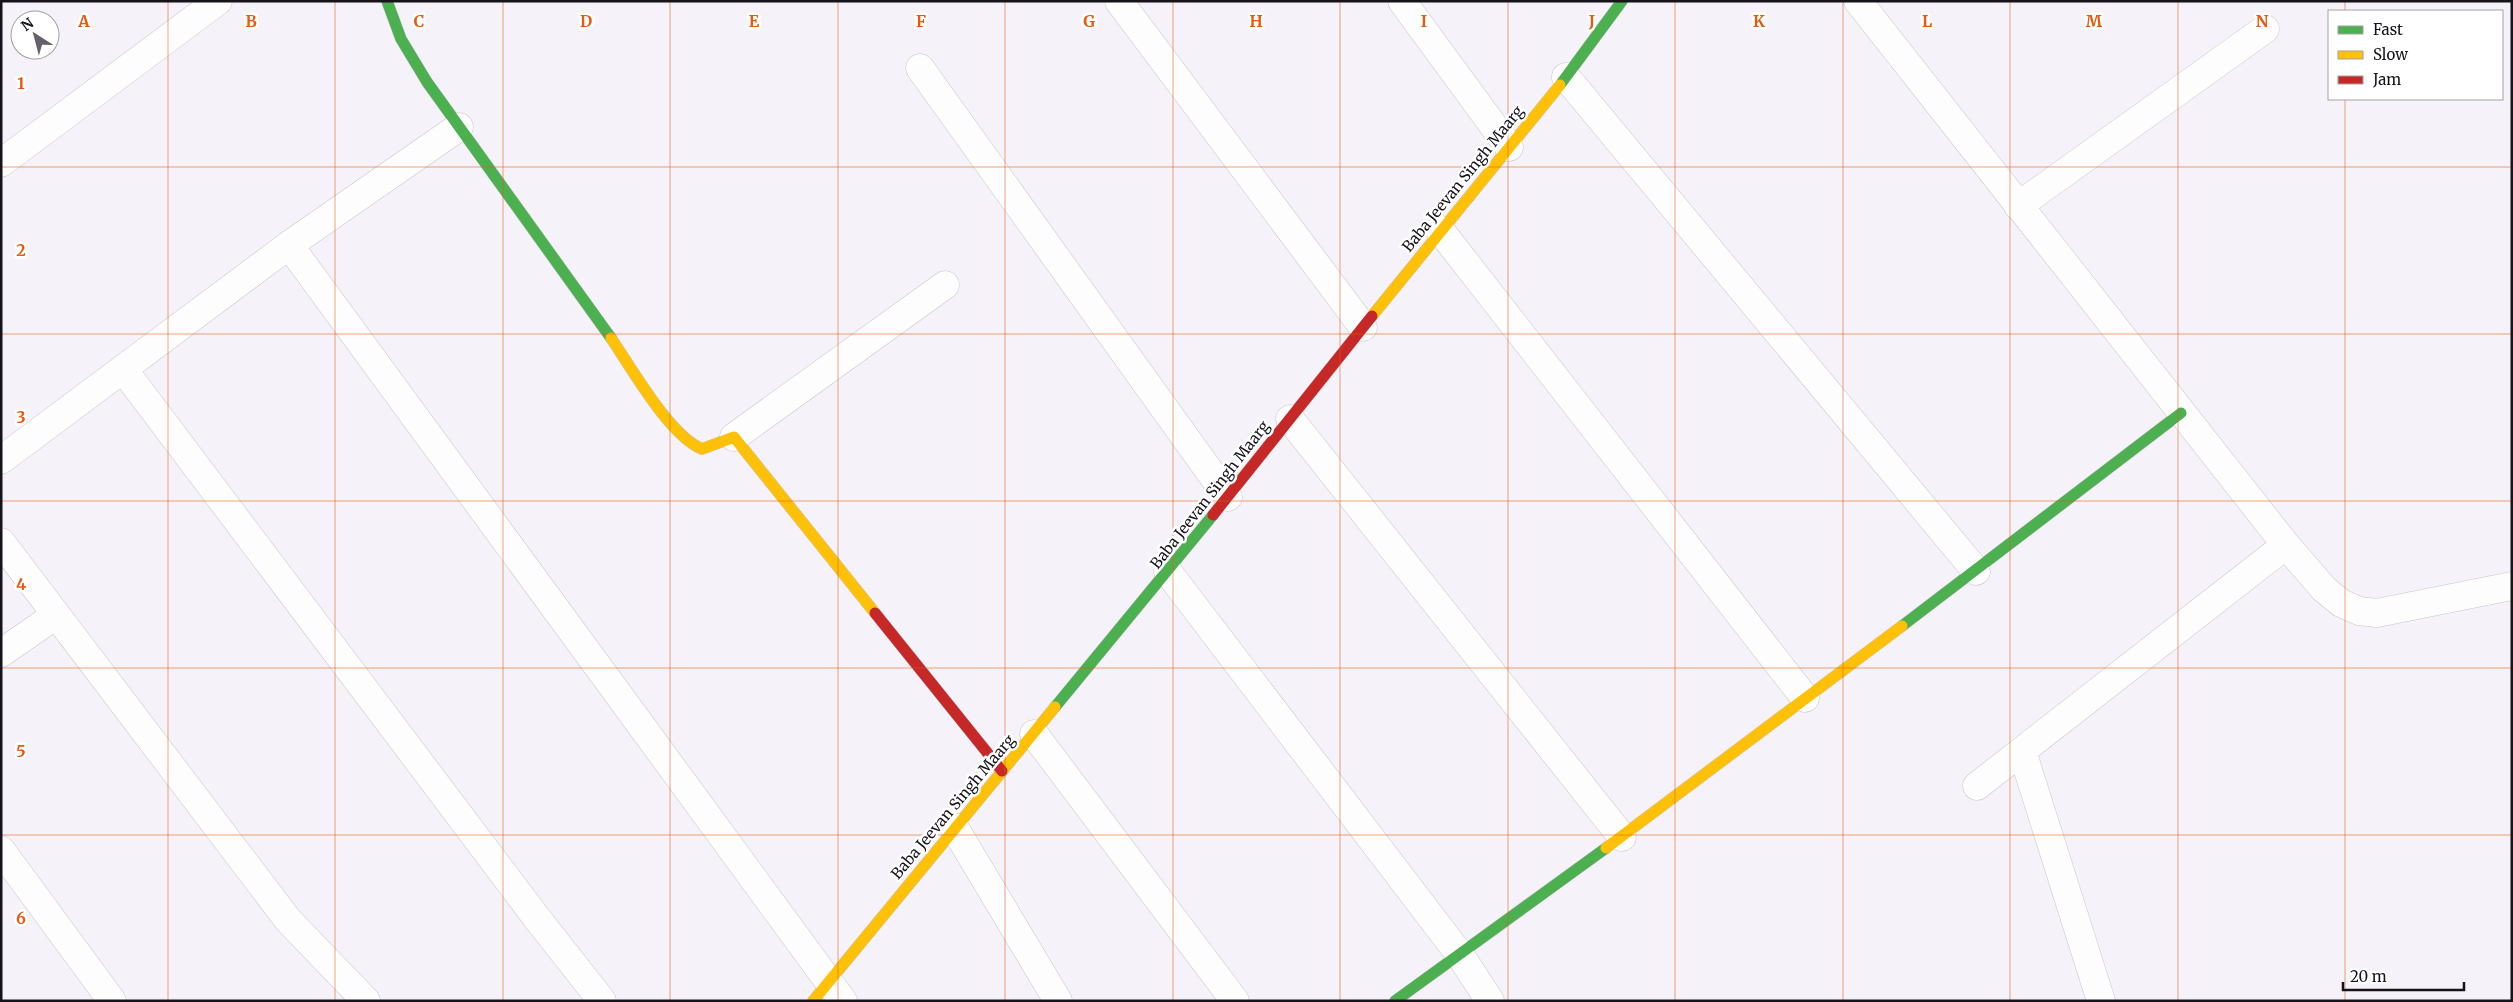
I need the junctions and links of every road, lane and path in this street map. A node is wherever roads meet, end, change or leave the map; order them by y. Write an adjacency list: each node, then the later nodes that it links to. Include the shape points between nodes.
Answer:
1 (218, 1): 12 (street)
2 (387, 1): 10 (street, via 389,14 400,36)
3 (1119, 1): 17 (street)
4 (1402, 1): 11 (street)
5 (1622, 1): 9 (street, Baba Jeevan Singh Maarg)
6 (1858, 1): 13 (street)
7 (2265, 29): 13 (street)
8 (920, 68): 23 (street)
9 (1566, 77): 11 (street, Baba Jeevan Singh Maarg); 26 (street)
10 (459, 127): 15 (street); 21 (street, via 669,421 692,445 702,449)
11 (1508, 147): 14 (street, Baba Jeevan Singh Maarg)
12 (1, 163)
13 (2018, 206): 19 (street)
14 (1440, 230): 17 (street, Baba Jeevan Singh Maarg); 31 (street)
15 (289, 245): 18 (street); 40 (street)
16 (945, 285): 21 (street)
17 (1363, 326): 20 (street, Baba Jeevan Singh Maarg)
18 (123, 369): 22 (street); 43 (street)
19 (2181, 413): 25 (street); 26 (street)
20 (1290, 419): 23 (street, Baba Jeevan Singh Maarg); 37 (street)
21 (734, 437): 34 (street)
22 (1, 460)
23 (1228, 497): 27 (street, Baba Jeevan Singh Maarg)
24 (1, 542): 29 (street)
25 (2286, 545): 28 (street, via 2324,589 2341,604 2359,611 2377,613); 33 (street)
26 (1976, 571): 31 (street)
27 (1168, 572): 32 (street, Baba Jeevan Singh Maarg); 39 (street)
28 (2512, 586)
29 (56, 615): 30 (street); 42 (street, via 288,920)
30 (1, 653)
31 (1805, 698): 37 (street)
32 (1034, 734): 34 (street, Baba Jeevan Singh Maarg); 46 (street)
33 (2022, 751): 35 (street); 49 (street)
34 (1002, 771): 36 (street, Baba Jeevan Singh Maarg)
35 (1977, 786)
36 (954, 827): 40 (street, Baba Jeevan Singh Maarg); 45 (street)
37 (1622, 836): 39 (street)
38 (1, 850): 41 (street)
39 (1460, 955): 47 (street); 48 (street)
40 (837, 990): 44 (street, Baba Jeevan Singh Maarg)
41 (112, 1001)
42 (366, 1001)
43 (602, 1001)
44 (813, 1001)
45 (1058, 1001)
46 (1234, 1001)
47 (1395, 1001)
48 (1490, 1001)
49 (2101, 1001)

